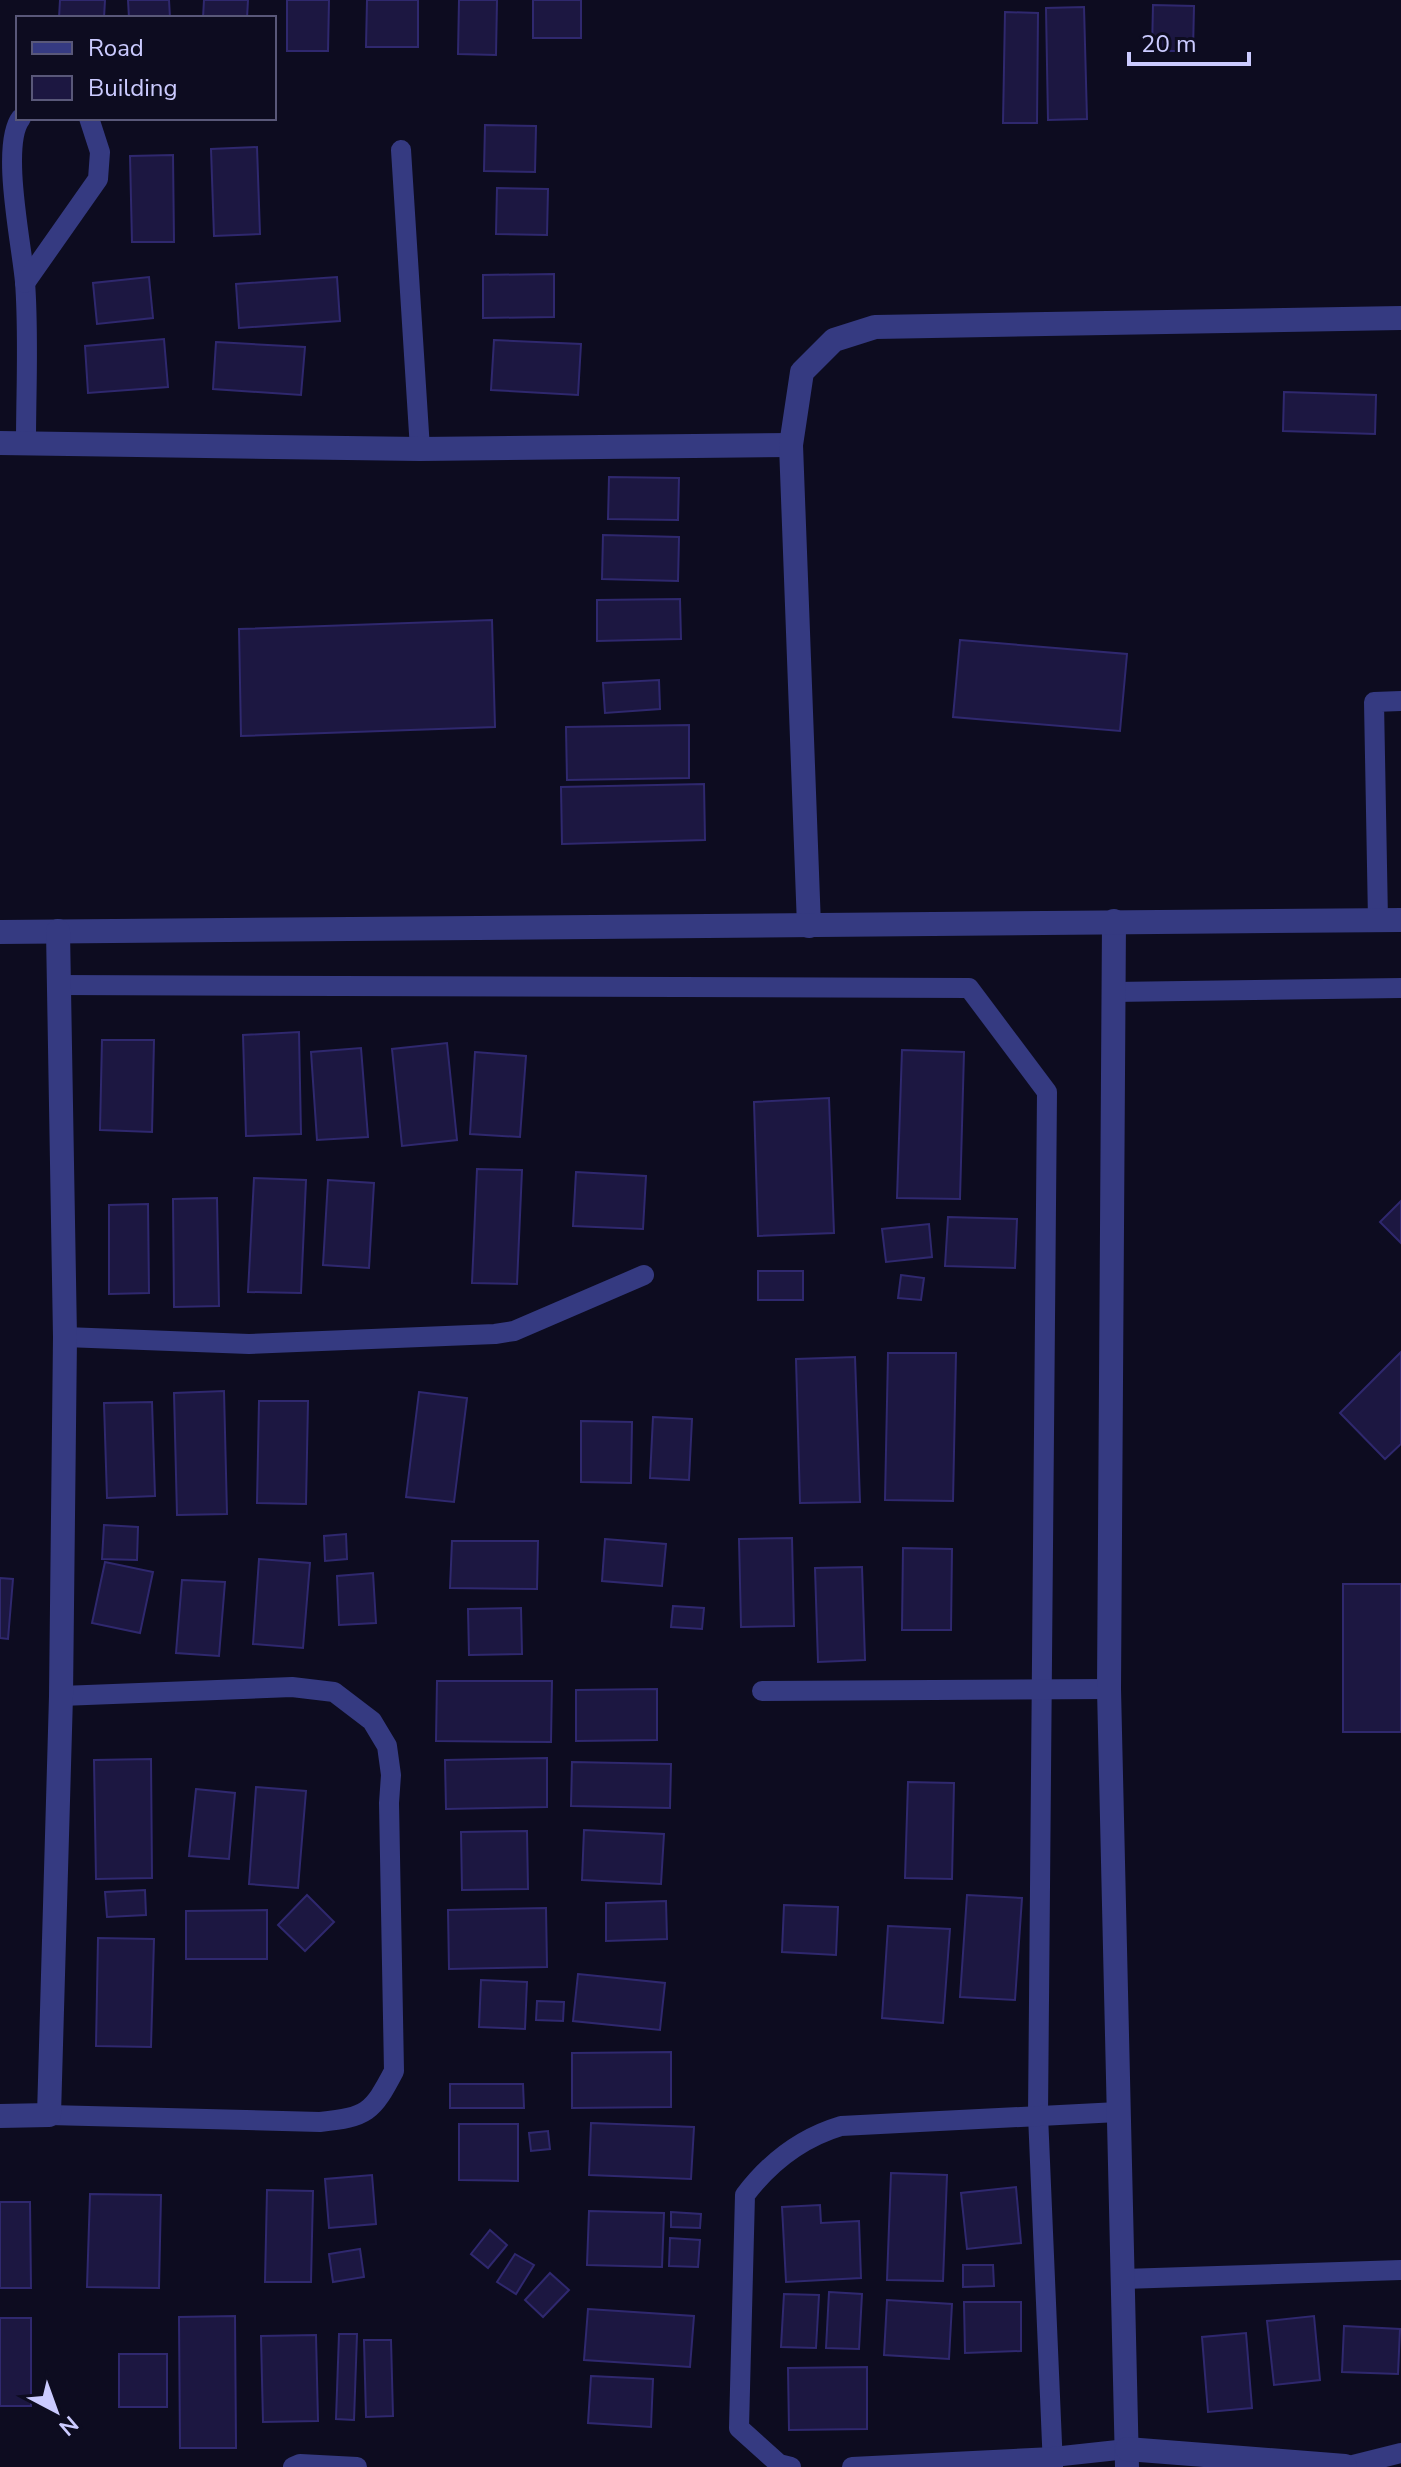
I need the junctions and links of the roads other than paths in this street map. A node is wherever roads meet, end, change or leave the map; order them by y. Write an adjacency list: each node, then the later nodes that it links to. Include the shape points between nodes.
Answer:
1 (20, 120): 4 (lane, via 13,131 14,199)
2 (90, 120): 4 (lane, via 100,152 98,179)
3 (401, 150): 9 (lane)
4 (25, 283): 6 (lane)
5 (1401, 318): 8 (street, via 875,327 834,340 802,372)
6 (26, 442): 7 (street); 9 (street)
7 (0, 443)
8 (791, 445): 9 (street); 13 (street)
9 (420, 449)
10 (1401, 701): 11 (lane, via 1374,702)
11 (1389, 920): 12 (street)
12 (1114, 921): 13 (street); 18 (street)
13 (809, 926): 14 (street)
14 (58, 931): 15 (street); 16 (street)
15 (0, 932)
16 (58, 985): 20 (street); 21 (lane, via 969,988 1047,1092)
17 (1401, 988): 18 (lane)
18 (1113, 992): 22 (street)
19 (644, 1275): 20 (lane, via 514,1331 495,1334 249,1344)
20 (65, 1337): 24 (street)
21 (1042, 1688): 22 (lane); 23 (lane); 27 (lane)
22 (1109, 1689): 25 (street)
23 (762, 1691)
24 (61, 1696): 26 (street); 26 (lane, via 292,1687 334,1692 372,1721 387,1746 391,1775 394,2071 379,2100 357,2118 320,2122)
25 (1118, 2112): 27 (lane); 30 (street)
26 (49, 2115): 28 (street)
27 (1038, 2115): 33 (lane); 37 (lane, via 841,2126 813,2134 766,2167 745,2195 739,2428 779,2464)
28 (0, 2116)
29 (1401, 2270): 30 (lane)
30 (1123, 2279): 32 (street)
31 (1401, 2453): 34 (lane)
32 (1127, 2458): 33 (lane); 34 (street)
33 (1053, 2462): 38 (lane)
34 (1345, 2466)
35 (293, 2467): 36 (lane)
36 (357, 2467)
37 (791, 2467)
38 (852, 2467)

